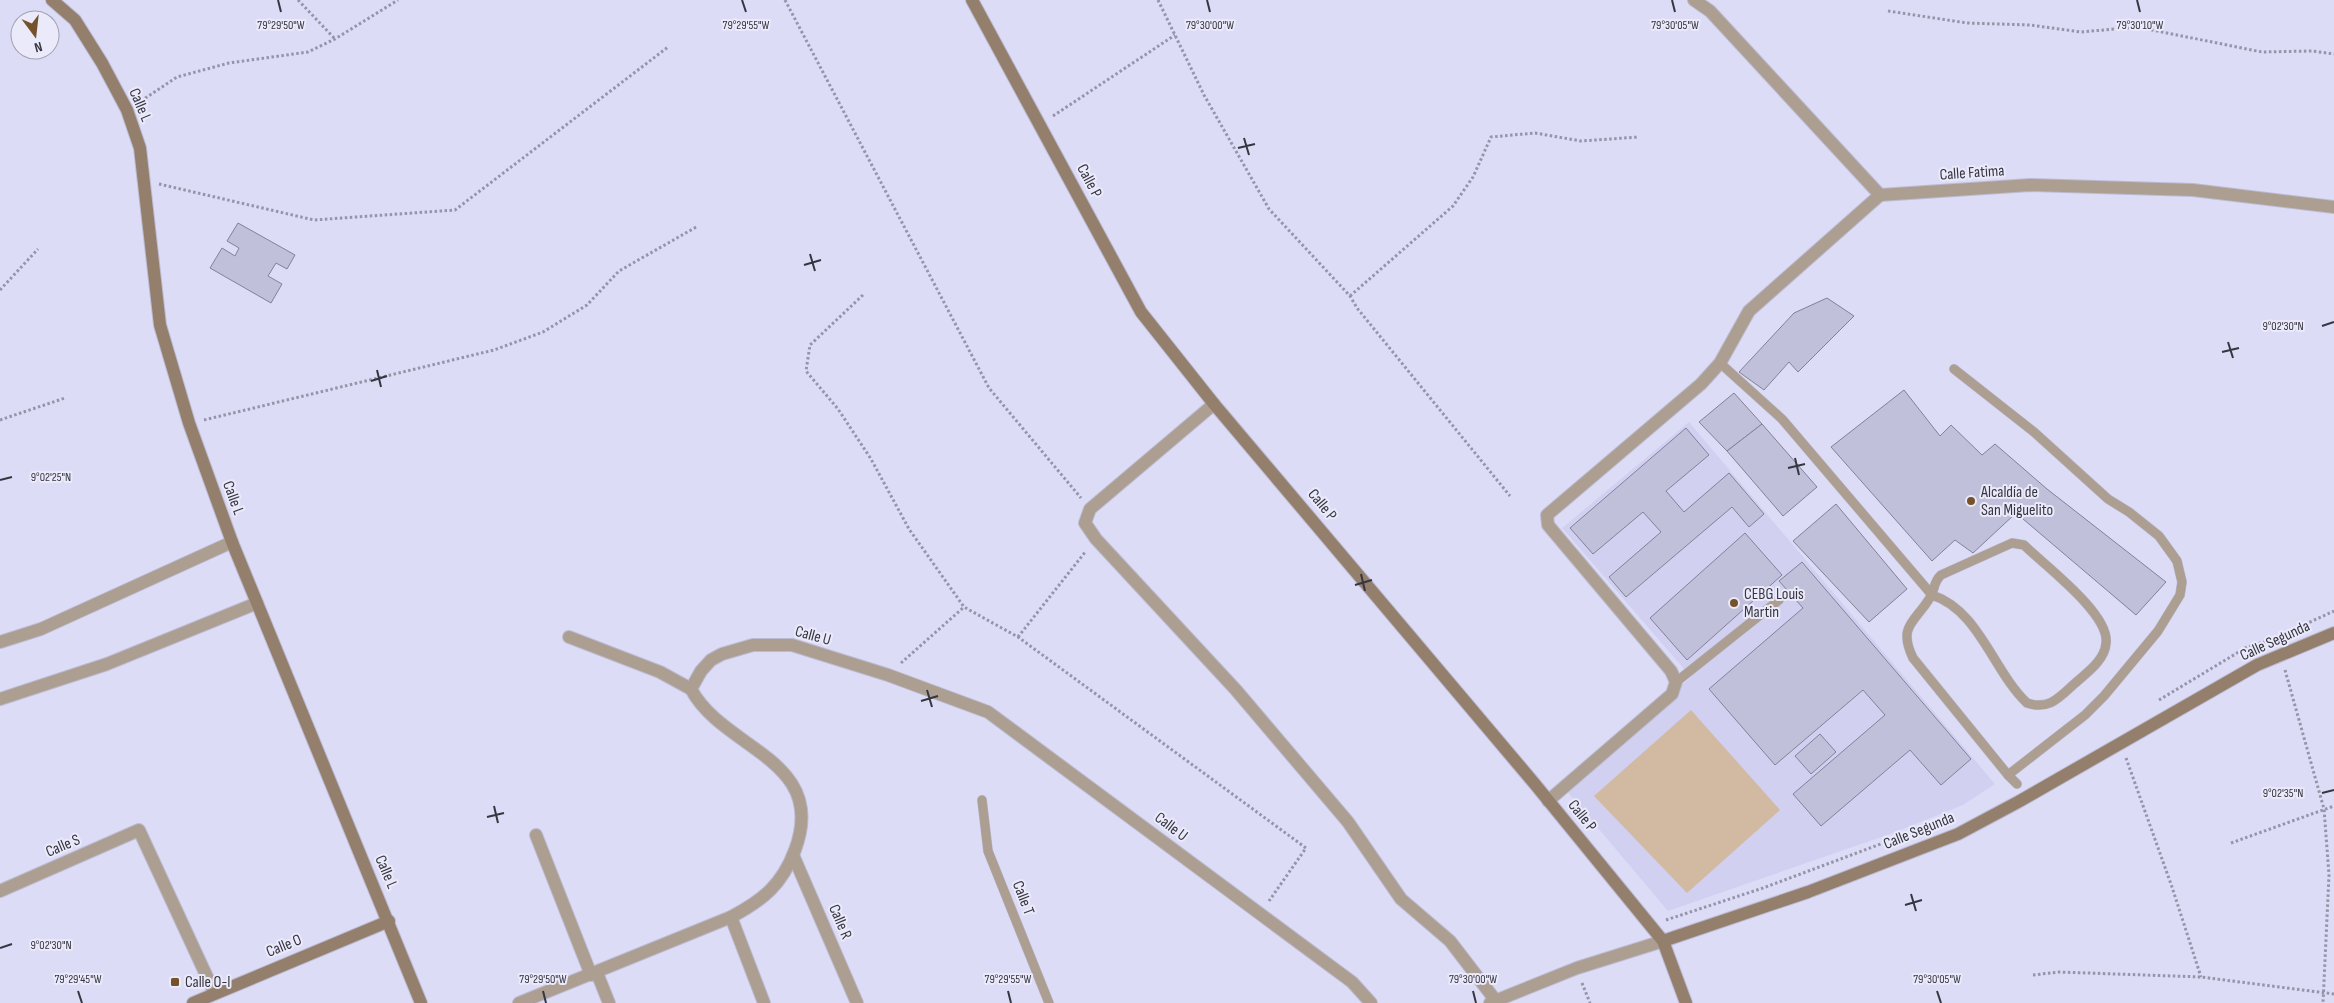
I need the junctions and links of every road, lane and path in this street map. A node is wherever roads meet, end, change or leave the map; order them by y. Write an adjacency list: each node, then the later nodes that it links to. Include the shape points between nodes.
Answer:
1 (52, 0): 13 (street, Calle L, via 75,20)
2 (298, 0): 10 (path)
3 (398, 0): 10 (path)
4 (785, 0): 31 (path, via 989,388)
5 (972, 0): 14 (street, Calle P)
6 (1158, 0): 9 (path)
7 (1694, 0): 17 (street, via 1710,11)
8 (1888, 11): 12 (path, via 1967,23 2030,25 2081,32 2137,27 2262,52)
9 (1175, 35): 14 (path); 23 (path, via 1204,95 1269,209)
10 (334, 39): 13 (path, via 308,52 229,63 177,77)
11 (668, 48): 16 (path, via 455,210 314,220)
12 (2334, 54)
13 (127, 110): 16 (street, Calle L, via 140,148)
14 (1041, 125): 27 (street, Calle P, via 1140,312)
15 (1639, 137): 23 (path, via 1581,141 1535,133 1491,137 1473,176 1453,206)
16 (144, 180): 29 (street, Calle L, via 160,325)
17 (1880, 195): 18 (street, Calle Fatima, via 2030,185 2193,190); 24 (street, via 1749,311)
18 (2334, 207)
19 (698, 226): 29 (path, via 619,271 586,305 543,332 494,350)
20 (38, 249): 21 (path)
21 (0, 290)
22 (863, 295): 37 (path, via 810,345 806,371 838,409 871,459 909,530)
23 (1350, 296): 30 (path)
24 (1720, 363): 34 (lane, via 1782,418); 46 (street, via 1700,384 1547,515 1548,525 1671,671)
25 (1954, 370): 51 (lane, via 2034,432 2108,499 2159,536 2177,561 2182,582 2180,594 2158,631 2104,696)
26 (65, 398): 28 (path)
27 (1214, 404): 31 (street); 54 (street, Calle P)
28 (0, 420)
29 (189, 423): 33 (street, Calle L)
30 (1510, 496)
31 (1090, 509): 32 (street, via 1085,523)
32 (1096, 539): 41 (path); 74 (street, via 1236,690 1348,822 1401,899 1450,941)
33 (232, 542): 36 (street, Calle L); 43 (street, via 41,629)
34 (1932, 594): 34 (lane, via 1935,580 1941,575 2012,542 2024,545 2093,610 2104,628 2107,642 2093,667 2055,702 2036,706 2021,698 1965,616 1946,599); 51 (lane, via 1906,629 1909,649)
35 (1779, 600): 46 (lane)
36 (258, 604): 48 (street, via 107,664); 65 (street, Calle L)
37 (964, 607): 41 (path); 45 (path)
38 (2334, 611): 42 (path)
39 (2334, 633): 44 (street, Calle Segunda)
40 (569, 637): 47 (street, via 660,672)
41 (1018, 637): 62 (path, via 1306,848)
42 (2271, 640): 44 (path); 49 (path, via 2247,647)
43 (0, 642)
44 (2280, 654): 56 (path); 66 (street, Calle Segunda, via 1958,834 1808,892)
45 (888, 675): 47 (street, Calle U, via 792,645 753,645 711,660); 62 (street, Calle U, via 998,718)
46 (1676, 682): 54 (street, via 1672,694)
47 (691, 689): 60 (street, via 710,715 772,762 791,782 803,815 802,831)
48 (0, 700)
49 (2157, 702)
50 (2123, 750): 70 (path)
51 (2008, 776): 52 (lane)
52 (2017, 784)
53 (982, 800): 81 (lane, Calle T, via 988,851)
54 (1548, 800): 66 (street, Calle P)
55 (2334, 806): 56 (path)
56 (2324, 810): 59 (path); 72 (path, via 2329,875)
57 (536, 835): 68 (street)
58 (1892, 840): 64 (path, via 1763,888)
59 (2232, 843)
60 (793, 855): 63 (street, via 770,892 756,904); 80 (street, Calle R)
61 (0, 890): 71 (street, Calle S, via 139,830)
62 (1260, 914): 82 (street, Calle U, via 1352,982)
63 (731, 917): 68 (street); 79 (street)
64 (1664, 920)
65 (389, 921): 71 (street, Calle O); 76 (street, Calle L)
66 (1663, 941): 67 (street, Calle Segunda); 84 (street, Calle P)
67 (1577, 968): 74 (street, Calle Segunda); 83 (path)
68 (594, 974): 77 (street); 78 (street)
69 (2034, 974): 70 (path, via 2059,972)
70 (2201, 978): 72 (path)
71 (214, 992): 75 (street, Calle O)
72 (2324, 994): 73 (path); 85 (path)
73 (2334, 994)
74 (1493, 1002)
75 (192, 1003)
76 (421, 1003)
77 (520, 1003)
78 (609, 1003)
79 (764, 1003)
80 (857, 1003)
81 (1049, 1003)
82 (1371, 1003)
83 (1590, 1003)
84 (1686, 1003)
85 (2323, 1003)

